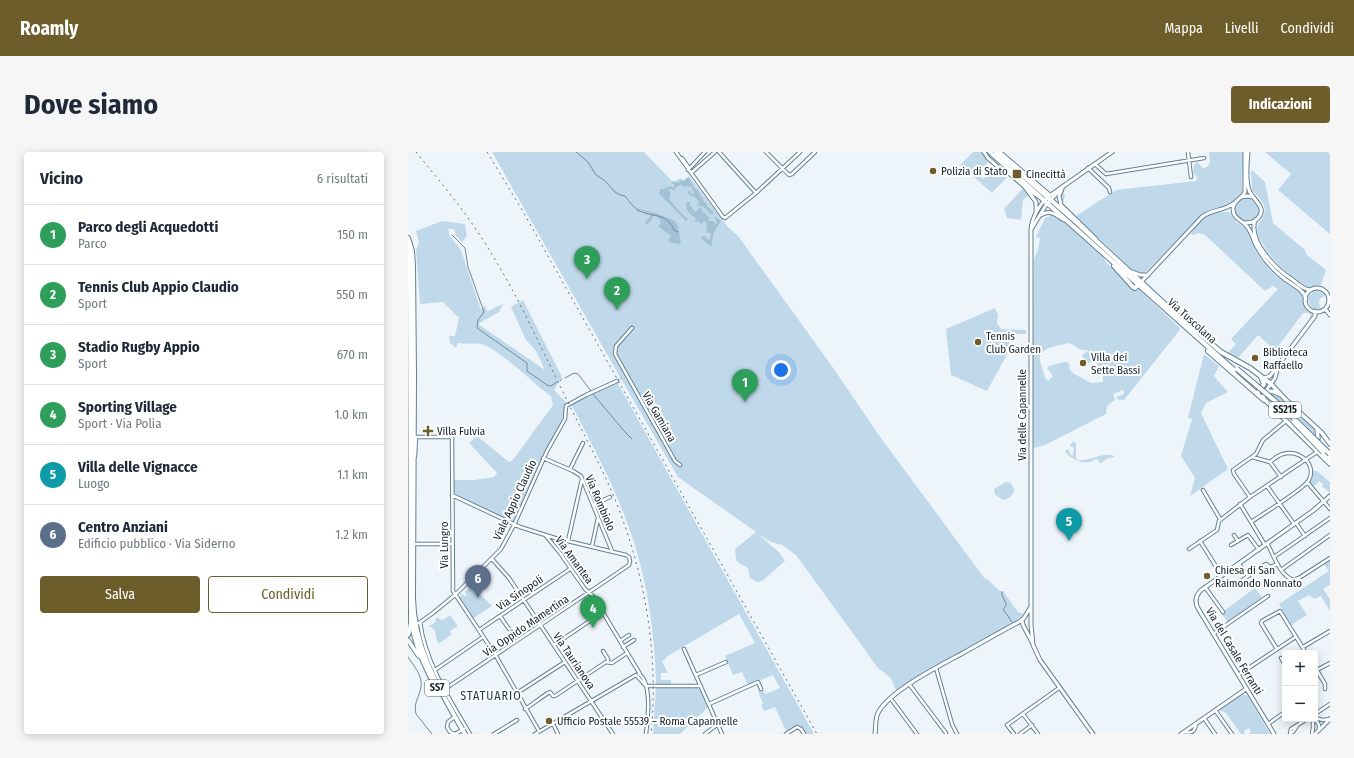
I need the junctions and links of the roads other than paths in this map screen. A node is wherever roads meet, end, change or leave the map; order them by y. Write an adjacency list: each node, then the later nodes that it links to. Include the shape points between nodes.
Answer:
1 (676, 152): 19 (street)
2 (705, 152): 19 (street)
3 (715, 152): 23 (street)
4 (719, 152): 30 (street)
5 (766, 152): 21 (street)
6 (800, 152): 21 (street)
7 (815, 152): 21 (street, via 792,174)
8 (984, 152): 28 (street, via 999,168)
9 (990, 152): 34 (main road)
10 (996, 152): 31 (main road, Via Tuscolana / SS215)
11 (1000, 152): 31 (street, Via Tuscolana)
12 (1112, 152): 18 (street, Via delle Capannelle)
13 (1188, 152): 17 (street)
14 (1245, 152): 32 (street, via 1245,190)
15 (1248, 152): 33 (street, via 1248,188)
16 (1204, 158): 17 (street)
17 (1189, 161): 22 (street, via 1106,174); 26 (street)
18 (1095, 164): 20 (street, Via delle Capannelle); 22 (street)
19 (690, 168): 23 (street); 24 (street)
20 (1088, 168): 25 (street); 27 (street, Via delle Capannelle)
21 (783, 169): 30 (street)
22 (1099, 169): 25 (street)
23 (696, 170): 24 (street)
24 (691, 173): 30 (street, via 724,218)
25 (1094, 174): 29 (street, via 1110,188)
26 (1191, 177)
27 (1064, 185): 31 (street, Via delle Capannelle); 45 (street, Via Tuscolana, via 1059,195 1061,204)
28 (1024, 187): 34 (street); 39 (street, via 1036,202)
29 (1110, 192)
30 (756, 193)
31 (1049, 196): 34 (street, Via delle Capannelle); 45 (main road, Via Tuscolana / SS215)
32 (1241, 197): 33 (street); 35 (street)
33 (1253, 197): 40 (street, via 1261,208 1259,217)
34 (1044, 201): 38 (street, Via delle Capannelle); 39 (street, Via delle Capannelle); 42 (main road)
35 (1236, 202): 36 (street); 37 (street)
36 (1223, 209): 37 (street); 48 (street, via 1202,217)
37 (1234, 214): 41 (street)
38 (1039, 216): 42 (street, via 1051,212); 43 (street, Via delle Capannelle)
39 (1033, 220): 43 (street, Via delle Capannelle)
40 (1255, 220): 41 (street, via 1250,223); 51 (street, via 1255,235 1270,260 1284,274)
41 (1242, 222): 54 (street, via 1248,227 1257,248 1268,263 1302,291)
42 (1069, 223): 49 (main road, via 1103,253 1132,287)
43 (1031, 229): 147 (street, Via delle Capannelle)
44 (408, 238): 62 (main road, SS7, via 413,258)
45 (1099, 243): 47 (main road, Via Tuscolana / SS215)
46 (408, 246): 53 (main road, SS7)
47 (1129, 271): 48 (street, via 1138,275); 49 (main road, Via Tuscolana / SS215)
48 (1148, 275): 49 (street); 50 (street, via 1145,282)
49 (1140, 284): 50 (main road, Via Tuscolana / SS215); 59 (main road, Via Tuscolana / SS215)
50 (1149, 290): 60 (main road, Via Tuscolana / SS215)
51 (1311, 290): 52 (street, via 1320,289); 54 (street)
52 (1329, 295): 55 (street)
53 (409, 296): 62 (main road, SS7)
54 (1306, 299): 57 (street, via 1308,307)
55 (1329, 303): 56 (street)
56 (1325, 308): 57 (street, via 1319,312); 58 (street)
57 (1315, 311): 63 (street, via 1315,316)
58 (1330, 315)
59 (1175, 319): 64 (main road, Via Tuscolana / SS215); 72 (main road)
60 (1182, 319): 64 (main road, Via Tuscolana / SS215); 66 (main road, via 1221,352)
61 (632, 328): 65 (street, via 614,350)
62 (411, 337): 67 (main road, SS7); 79 (main road, SS7)
63 (1279, 365): 69 (street, via 1270,376); 71 (street, via 1276,378)
64 (1236, 370): 76 (main road, Via Tuscolana / SS215, bridge); 90 (main road, Via Tuscolana / SS215, bridge, via 1276,405)
65 (626, 375): 68 (street); 93 (street, Via Gamiana, via 675,461)
66 (1260, 375): 69 (main road); 72 (main road, via 1263,386 1258,392)
67 (409, 377): 79 (main road, SS7)
68 (623, 377)
69 (1264, 378): 71 (main road)
70 (617, 380): 88 (street, Viale Appio Claudio, via 566,406 566,418)
71 (1271, 384): 73 (street); 74 (main road)
72 (1254, 392): 75 (main road)
73 (1265, 392): 74 (main road, via 1273,391); 75 (main road)
74 (1281, 395): 78 (main road)
75 (1264, 400): 77 (main road)
76 (1292, 417): 83 (main road, bridge, via 1302,423); 85 (main road, Via Tuscolana / SS215, bridge)
77 (1286, 421): 84 (main road); 87 (street, via 1264,439)
78 (1316, 428): 80 (main road); 82 (main road)
79 (414, 437): 86 (main road, SS7); 101 (street, Via Lungro, via 452,437); 153 (main road, SS7, via 413,598)
80 (1318, 438)
81 (583, 443): 94 (street)
82 (1330, 444)
83 (1330, 450)
84 (1317, 452): 89 (street); 92 (main road)
85 (1330, 454)
86 (409, 455): 100 (main road, SS7)
87 (1252, 457): 91 (street); 103 (street, via 1233,470)
88 (543, 458): 94 (street, Via Rombiolo); 116 (street, Viale Appio Claudio)
89 (1306, 459): 91 (street, via 1289,452); 95 (street); 97 (street, via 1310,470)
90 (1330, 459)
91 (1270, 462): 95 (street)
92 (1330, 464)
93 (680, 465)
94 (570, 469): 96 (street, Via Rombiolo)
95 (1280, 477): 98 (street)
96 (582, 478): 108 (street, Via Rombiolo); 121 (street)
97 (1307, 482): 105 (street); 106 (street)
98 (1267, 486): 103 (street); 106 (street)
99 (1202, 490): 113 (street)
100 (409, 492): 110 (main road, SS7)
101 (452, 495): 116 (street); 125 (street, Via Lungro)
102 (1330, 496): 105 (street, Via del Casale Ferranti)
103 (1250, 497): 107 (street)
104 (610, 498): 108 (street)
105 (1324, 502): 109 (street); 115 (street, Via del Casale Ferranti)
106 (1280, 503): 114 (street); 115 (street)
107 (1240, 504): 113 (street); 114 (street)
108 (593, 505): 111 (street, Via Rombiolo)
109 (1330, 509)
110 (409, 511): 151 (main road, SS7)
111 (598, 517): 128 (street); 131 (street, Via Rombiolo)
112 (1330, 518): 120 (street)
113 (1220, 519): 122 (street, via 1218,529)
114 (1251, 522): 126 (street)
115 (1295, 524): 120 (street); 126 (street, Via del Casale Ferranti)
116 (514, 525): 117 (street); 134 (street, Viale Appio Claudio, via 503,547)
117 (545, 535): 121 (street); 137 (street, Via Amantea)
118 (1234, 535): 123 (street)
119 (1330, 535): 138 (street)
120 (1305, 536): 132 (street)
121 (568, 541): 128 (street)
122 (1200, 541): 129 (street); 139 (street)
123 (1238, 541): 127 (street); 130 (street, via 1248,535)
124 (416, 544): 125 (street)
125 (453, 544): 144 (street, Via Lungro)
126 (1266, 544): 130 (street, Via del Casale Ferranti); 132 (street)
127 (1231, 545)
128 (592, 546): 131 (street)
129 (1189, 549)
130 (1258, 550): 135 (street, Via del Casale Ferranti)
131 (613, 551): 143 (street, Via Oppido Mamertina, via 627,555 630,559 629,565)
132 (1274, 557): 136 (street)
133 (1330, 558): 138 (street, via 1296,580 1289,578)
134 (492, 559): 144 (street, Viale Appio Claudio); 146 (street, Via Taurianova)
135 (1239, 564): 139 (street, Via del Casale Ferranti); 140 (street)
136 (1278, 564): 138 (street); 140 (street, via 1269,567 1264,564)
137 (570, 569): 143 (street, Via Amantea); 146 (street, Via Sinopoli)
138 (1281, 570)
139 (1222, 576): 142 (street, Via del Casale Ferranti)
140 (1248, 576): 141 (street)
141 (1234, 586)
142 (1205, 588): 149 (street); 161 (street, Via del Casale Ferranti, via 1198,593 1196,605)
143 (589, 593): 148 (street, Via Amantea); 156 (street, Via Oppido Mamertina)
144 (455, 595): 153 (street, Viale Appio Claudio); 159 (street)
145 (1268, 596): 161 (street)
146 (524, 600): 150 (street, Via Sinopoli); 156 (street, Via Taurianova)
147 (1031, 601): 152 (street, Via delle Capannelle, via 1029,611); 154 (street, Via delle Capannelle)
148 (603, 612): 168 (street, Via Amantea); 169 (street)
149 (1223, 612)
150 (500, 616): 158 (street); 159 (street, Via Sinopoli)
151 (411, 618): 153 (street); 162 (main road); 179 (main road, SS7)
152 (1023, 619): 154 (street, via 1029,619); 155 (street); 157 (street)
153 (418, 622): 179 (main road, SS7); 186 (street)
154 (1031, 623): 157 (street, via 1030,626); 170 (street, Via delle Capannelle)
155 (1015, 624): 157 (street); 184 (street)
156 (541, 625): 169 (street, Via Taurianova); 178 (street, Via Oppido Mamertina)
157 (1023, 627): 170 (street)
158 (509, 629)
159 (479, 630): 164 (street)
160 (1330, 631): 172 (street)
161 (1213, 634): 190 (street, Via del Casale Ferranti)
162 (408, 635)
163 (629, 635): 168 (street)
164 (483, 637): 178 (street); 186 (street)
165 (1294, 638): 176 (street)
166 (408, 640): 179 (main road)
167 (634, 640): 171 (street)
168 (620, 641): 171 (street, Via Amantea)
169 (554, 645): 180 (street, Via Taurianova)
170 (1034, 645): 195 (street, via 1040,660)
171 (623, 647): 177 (street, Via Amantea)
172 (1303, 647): 174 (street); 176 (street, via 1280,611 1261,622)
173 (684, 649): 189 (street)
174 (1304, 650)
175 (603, 651): 181 (street)
176 (1277, 651): 190 (street)
177 (627, 653): 181 (street, via 611,663); 188 (street, Via Amantea)
178 (496, 656): 196 (street, Via Oppido Mamertina); 201 (street)
179 (423, 659): 212 (main road, SS7); 228 (main road, SS7)
180 (565, 662): 191 (street, Via Taurianova); 201 (street)
181 (608, 662): 191 (street)
182 (726, 662): 189 (street)
183 (1330, 663): 185 (street)
184 (936, 668): 192 (street); 246 (street)
185 (1318, 669)
186 (435, 670): 196 (street)
187 (1318, 673): 199 (street, via 1326,684)
188 (638, 674): 193 (street, Via Amantea); 204 (street)
189 (696, 675): 194 (street)
190 (1238, 675): 198 (street, Via del Casale Ferranti)
191 (578, 681): 204 (street, Via Taurianova); 207 (street, via 555,696 548,692)
192 (909, 684): 203 (street); 230 (street)
193 (646, 686): 194 (street); 239 (street)
194 (701, 686): 205 (street)
195 (1059, 688): 210 (street); 250 (street)
196 (445, 689): 228 (street)
197 (761, 689): 205 (street, via 758,682)
198 (1246, 689): 200 (street); 202 (street, Via del Casale Ferranti)
199 (1325, 689)
200 (1243, 691): 202 (street); 208 (street)
201 (517, 693): 207 (street)
202 (1249, 693): 223 (street, Via del Casale Ferranti)
203 (891, 698): 244 (street, via 878,714); 245 (street)
204 (591, 701): 220 (street); 238 (street, Via Taurianova)
205 (709, 704): 221 (street)
206 (1330, 704): 209 (street)
207 (525, 709): 229 (street)
208 (1216, 710): 213 (street); 252 (street)
209 (1318, 712)
210 (1023, 714): 224 (street); 247 (street, via 1008,725)
211 (1282, 714): 223 (street)
212 (453, 718): 228 (main road, SS7); 233 (street, via 447,726 450,732)
213 (1204, 718): 222 (street); 251 (street)
214 (1318, 719): 215 (street)
215 (1330, 719): 227 (street)
216 (517, 720): 235 (street)
217 (1303, 722): 225 (street)
218 (1314, 722): 226 (street)
219 (1317, 722): 227 (street)
220 (552, 724): 229 (street); 237 (street)
221 (718, 724): 240 (street); 241 (street)
222 (1196, 724): 231 (street); 232 (street)
223 (1268, 724): 253 (street, Via del Casale Ferranti)
224 (1032, 725): 248 (street); 249 (street)
225 (1297, 726)
226 (1313, 726): 227 (street); 254 (street)
227 (1319, 730): 255 (street)
228 (463, 731): 233 (street); 234 (street)
229 (539, 731): 236 (street)
230 (946, 733)
231 (1183, 733): 232 (street)
232 (1194, 733)
233 (455, 734)
234 (470, 734)
235 (494, 734)
236 (535, 734)
237 (558, 734)
238 (613, 734)
239 (646, 734)
240 (705, 734)
241 (722, 734)
242 (786, 734): 243 (street, via 798,727)
243 (804, 734)
244 (875, 734)
245 (917, 734)
246 (957, 734)
247 (1014, 734)
248 (1020, 734)
249 (1038, 734)
250 (1093, 734)
251 (1214, 734)
252 (1232, 734)
253 (1274, 734)
254 (1312, 734)
255 (1315, 734)

